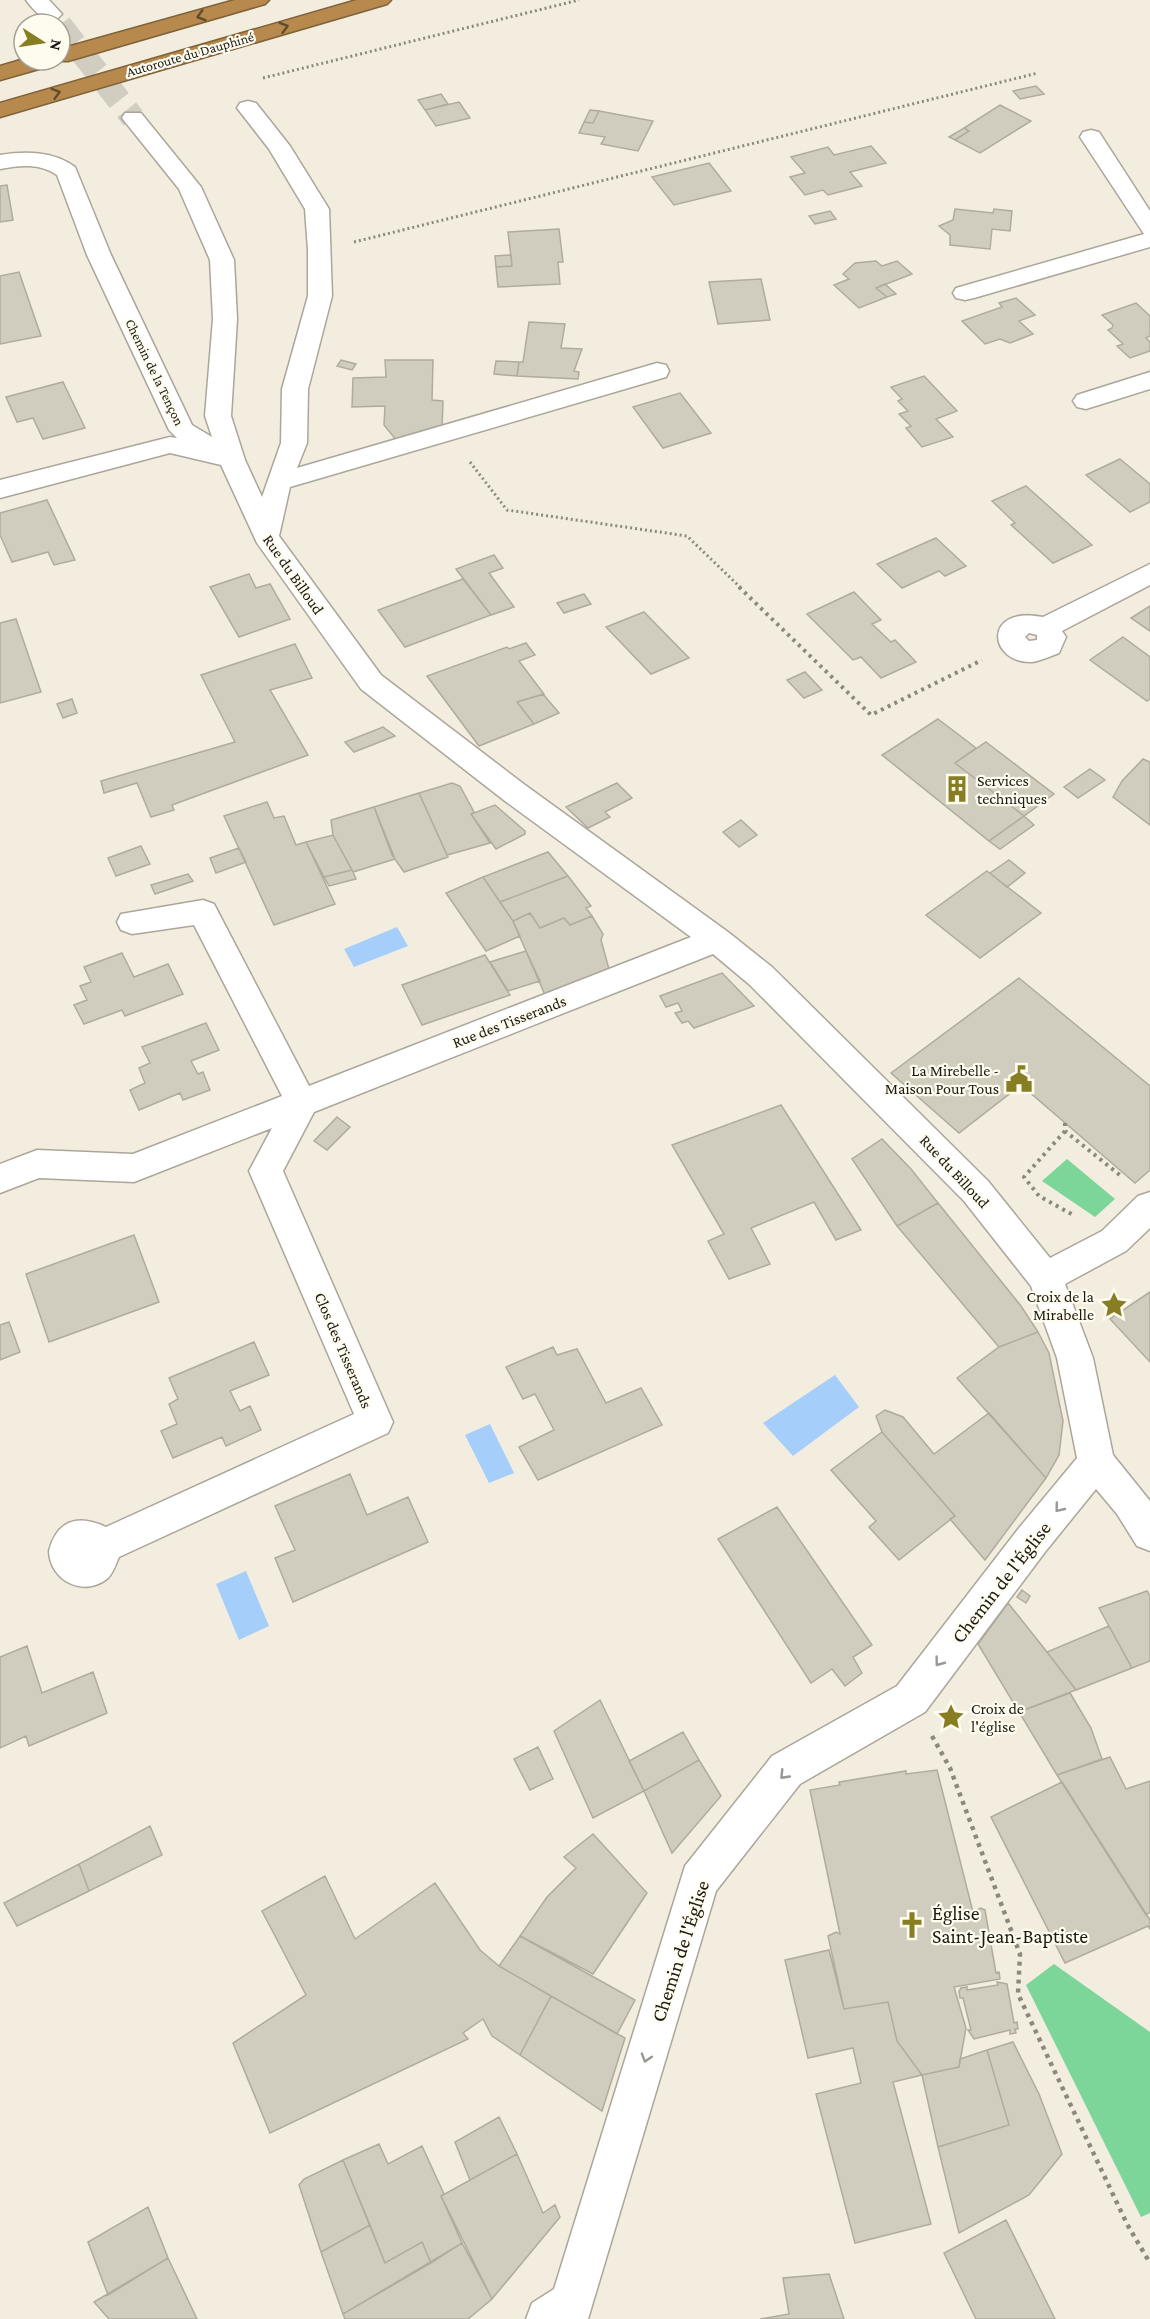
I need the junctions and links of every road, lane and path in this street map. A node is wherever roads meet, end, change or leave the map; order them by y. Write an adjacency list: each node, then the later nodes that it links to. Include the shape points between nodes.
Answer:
1 (258, 0): 4 (highway, one-way to 4)
2 (380, 0): 7 (highway, Autoroute du Dauphiné, one-way to 2)
3 (579, 0): 6 (path, via 263,78)
4 (72, 53)
5 (1038, 73): 13 (path)
6 (248, 108): 13 (street, via 279,146 317,209)
7 (0, 110)
8 (134, 118): 19 (street, Rue du Billoud, via 190,187 222,260 225,319 218,416)
9 (1091, 137): 11 (street)
10 (0, 162): 19 (street, Chemin de la Tençon, via 38,160 55,163 67,172 99,255 182,430)
11 (1150, 229)
12 (1150, 240): 14 (street)
13 (320, 250): 20 (street, via 320,296 295,389 294,443)
14 (965, 293)
15 (657, 371): 20 (street)
16 (1150, 380): 17 (street)
17 (1086, 402)
18 (465, 456): 24 (path, via 507,510 687,536 871,715)
19 (232, 460): 21 (street, Chemin de la Tençon, via 170,445); 22 (street, Rue du Billoud)
20 (278, 482): 22 (street)
21 (0, 489)
22 (266, 537): 26 (street, Rue du Billoud, via 371,682)
23 (1150, 573): 24 (street, via 1046,627 1052,637 1044,650 1031,652)
24 (1014, 644)
25 (132, 922): 27 (street, via 203,912)
26 (717, 940): 27 (street, Rue des Tisserands); 34 (street, Rue du Billoud, via 761,976 976,1191)
27 (302, 1103): 30 (street, via 134,1168 37,1164); 37 (street, Clos des Tisserands, via 266,1171 375,1422)
28 (1065, 1123): 29 (path)
29 (1065, 1131): 31 (path); 32 (path, via 1024,1177)
30 (0, 1179)
31 (1123, 1179)
32 (1028, 1187)
33 (1150, 1206): 34 (street, via 1114,1241)
34 (1045, 1278): 35 (street, Rue du Billoud, via 1075,1358)
35 (1096, 1462): 36 (street, via 1130,1502); 38 (street, Chemin de l'Église, one-way to 38)
36 (1150, 1534)
37 (101, 1547)
38 (911, 1699): 39 (path, via 950,1768 1020,1954 1018,1994 1126,2224); 40 (street, Chemin de l'Église, one-way to 40, via 786,1770 699,1880)
39 (1150, 2264)
40 (565, 2314)

